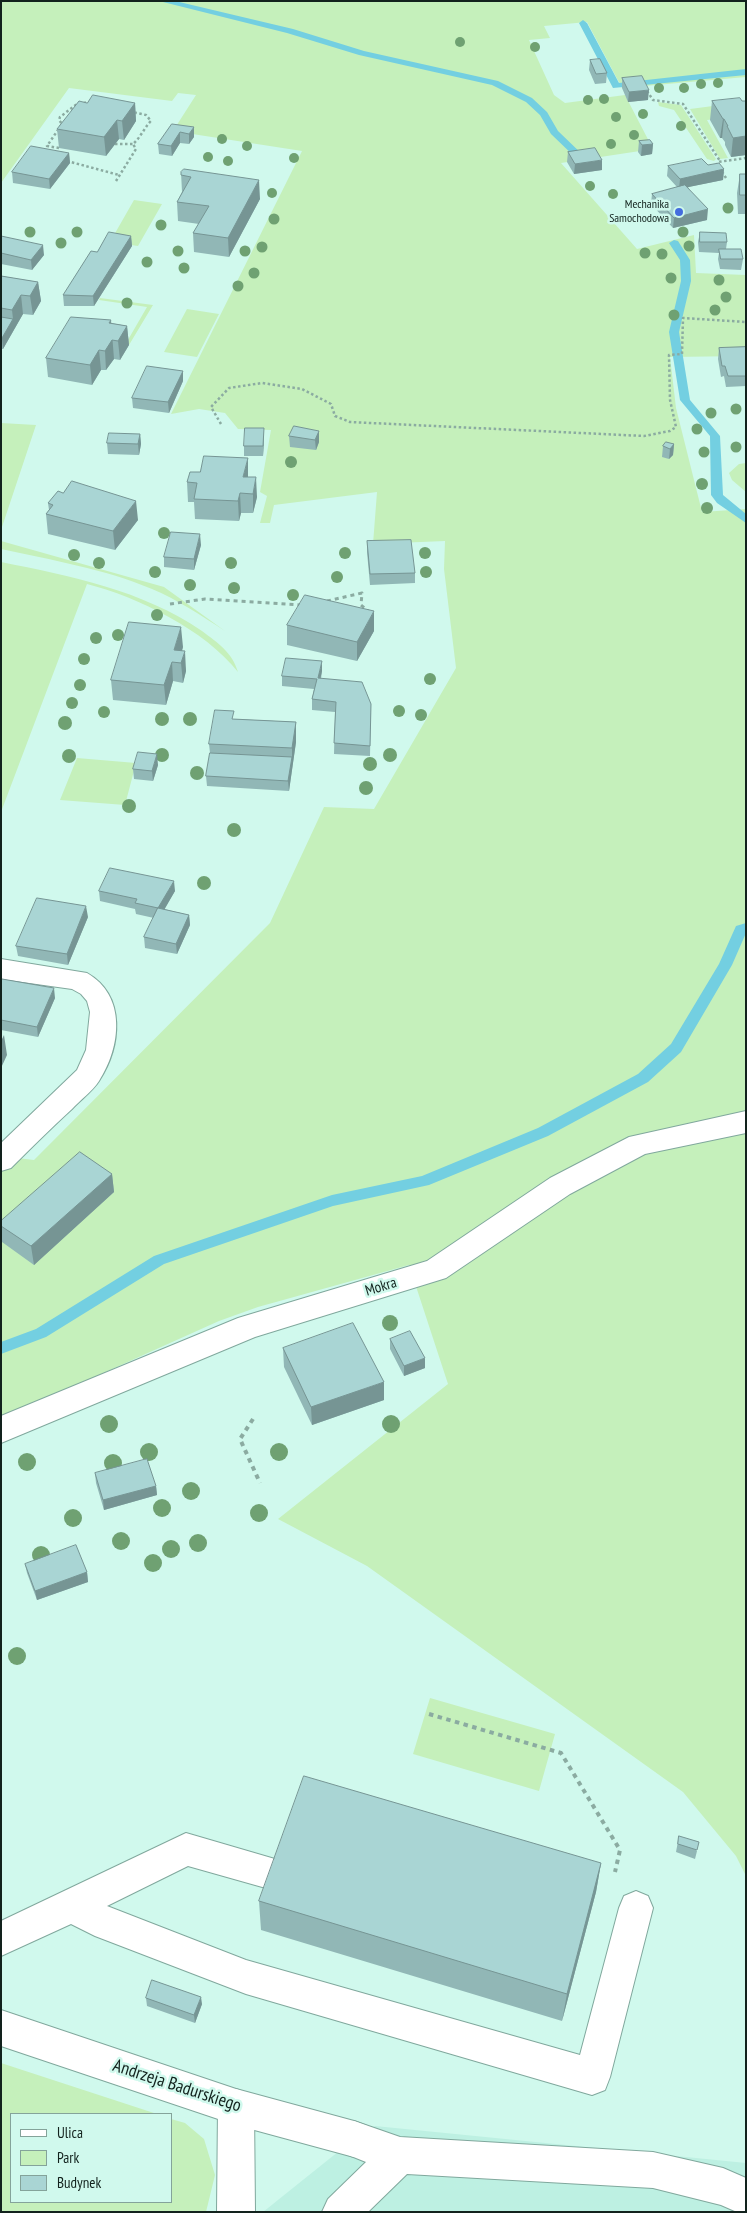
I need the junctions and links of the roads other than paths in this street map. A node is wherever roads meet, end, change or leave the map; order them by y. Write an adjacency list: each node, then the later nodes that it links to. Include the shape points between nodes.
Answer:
1 (1, 969): 3 (street, via 78,980 99,998 103,1012 99,1050 88,1076)
2 (746, 1122): 4 (street, Mokra, via 639,1145 560,1186 436,1270 248,1326)
3 (1, 1160)
4 (1, 1430)
5 (280, 1876): 6 (street, via 186,1848)
6 (72, 1906): 7 (street, via 107,1924 246,1977 592,2077); 8 (street)
7 (636, 1908)
8 (1, 1939)
9 (1, 2028): 10 (street, Andrzeja Badurskiego)
10 (236, 2107): 11 (street, Andrzeja Badurskiego); 13 (street)
11 (400, 2155): 12 (street, Andrzeja Badurskiego, via 653,2170 723,2187); 14 (street)
12 (746, 2197)
13 (236, 2212)
14 (341, 2212)

